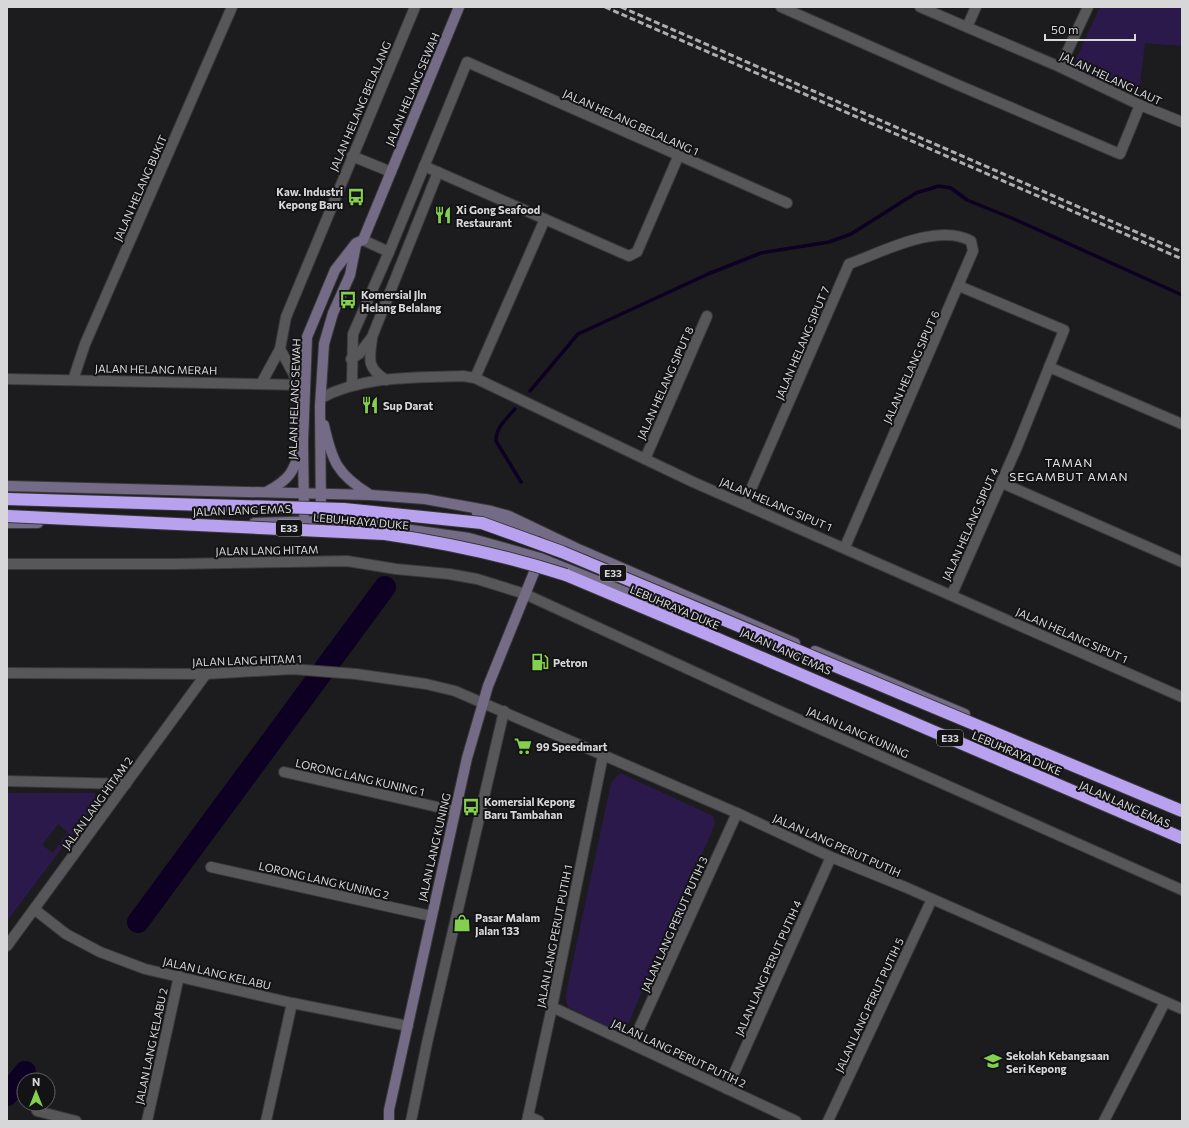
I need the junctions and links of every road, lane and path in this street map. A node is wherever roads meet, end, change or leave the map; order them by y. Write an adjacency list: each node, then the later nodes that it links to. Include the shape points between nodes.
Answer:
1 (232, 7): 30 (street, JALAN HELANG BUKIT, via 85,344)
2 (415, 7): 12 (street, JALAN HELANG BELALANG)
3 (459, 7): 15 (main road, JALAN HELANG SEWAH)
4 (781, 7): 10 (street, via 1120,154)
5 (920, 7): 8 (street, JALAN HELANG LAUT)
6 (976, 7): 8 (street)
7 (1088, 7): 9 (street)
8 (967, 27): 9 (street, JALAN HELANG LAUT)
9 (1060, 67): 10 (street, JALAN HELANG LAUT)
10 (1140, 105): 11 (street, JALAN HELANG LAUT)
11 (1181, 118)
12 (352, 156): 15 (street); 25 (street, JALAN HELANG BELALANG, via 286,317)
13 (678, 156): 14 (street, JALAN HELANG BELALANG 1, via 467,62); 17 (street, JALAN HELANG BELALANG 1); 18 (street, via 637,252 629,256)
14 (424, 166): 16 (street); 21 (street)
15 (391, 172): 20 (main road, JALAN HELANG SEWAH)
16 (438, 172): 18 (street); 24 (street)
17 (786, 203)
18 (545, 219): 28 (street)
19 (922, 237): 22 (street, JALAN HELANG SIPUT 6, via 962,236 971,241 973,251); 46 (street, JALAN HELANG SIPUT 7, via 849,264)
20 (360, 242): 21 (street); 33 (main road, JALAN HELANG SEWAH, via 335,270 312,323 307,337); 35 (main road, JALAN HELANG SEWAH, via 324,344)
21 (389, 252): 26 (street, via 353,334)
22 (959, 286): 27 (street, JALAN HELANG SIPUT 4, via 1064,330); 52 (street, JALAN HELANG SIPUT 6)
23 (708, 316): 38 (street, JALAN HELANG SIPUT 8)
24 (372, 337): 26 (street); 31 (street, via 372,367)
25 (280, 349): 32 (street, JALAN HELANG BELALANG); 33 (street)
26 (352, 359): 34 (street)
27 (1049, 367): 36 (street); 39 (street, JALAN HELANG SIPUT 4)
28 (475, 378): 31 (street, JALAN HELANG SIPUT 1, via 463,376); 38 (street, JALAN HELANG SIPUT 1)
29 (7, 379): 30 (street, JALAN HELANG MERAH)
30 (73, 380): 32 (street, JALAN HELANG MERAH)
31 (386, 380): 34 (street, JALAN HELANG SIPUT 1)
32 (261, 384): 33 (street, JALAN HELANG MERAH)
33 (302, 385): 37 (main road, JALAN HELANG SEWAH)
34 (352, 385): 35 (street, JALAN HELANG SIPUT 1, via 334,391)
35 (320, 402): 43 (main road, JALAN HELANG SEWAH); 44 (main road, via 329,449 338,468)
36 (1182, 424)
37 (303, 442): 41 (main road, via 289,476); 42 (main road, JALAN HELANG SEWAH)
38 (645, 459): 46 (street, JALAN HELANG SIPUT 1)
39 (1002, 482): 54 (street); 57 (street, JALAN HELANG SIPUT 4)
40 (7, 486): 41 (main road, JALAN LANG EMAS)
41 (266, 492): 42 (main road, JALAN LANG EMAS)
42 (304, 492): 43 (main road, JALAN LANG EMAS); 49 (main road, JALAN HELANG SEWAH)
43 (320, 492): 44 (main road, JALAN LANG EMAS); 50 (main road, JALAN HELANG SEWAH)
44 (371, 495): 47 (main road, JALAN LANG EMAS, via 425,499)
45 (7, 499): 68 (highway, LEBUHRAYA DUKE / E33, bridge, via 344,509 482,522 562,552)
46 (745, 503): 52 (street, JALAN HELANG SIPUT 1)
47 (457, 506): 53 (main road, via 530,534 540,542); 67 (main road, JALAN LANG EMAS, via 508,516 801,646)
48 (7, 516): 71 (highway, LEBUHRAYA DUKE / E33, bridge, via 385,534 434,541 523,562 566,575)
49 (304, 520): 50 (main road, JALAN LANG EMAS); 51 (main road, JALAN LANG EMAS, via 240,524)
50 (321, 520): 53 (main road, JALAN LANG EMAS, via 469,538)
51 (7, 523)
52 (845, 547): 57 (street, JALAN HELANG SIPUT 1)
53 (540, 558): 56 (main road, JALAN LANG KUNING); 72 (main road, JALAN LANG EMAS, via 650,602)
54 (1182, 562)
55 (7, 564): 56 (street, JALAN LANG HITAM, via 347,560 396,569 464,576)
56 (525, 594): 61 (main road, JALAN LANG KUNING); 75 (street, JALAN LANG KUNING, via 775,709)
57 (952, 594): 60 (street, JALAN HELANG SIPUT 1)
58 (7, 673): 59 (street, JALAN LANG HITAM 1)
59 (206, 674): 61 (street, JALAN LANG HITAM 1, via 292,669 347,673 440,687); 66 (street, JALAN LANG HITAM 2)
60 (1182, 697)
61 (483, 702): 62 (street, JALAN LANG PERUT PUTIH); 69 (main road, JALAN LANG KUNING)
62 (504, 711): 63 (street, JALAN LANG PERUT PUTIH); 96 (street, via 428,1036)
63 (603, 755): 70 (street, JALAN LANG PERUT PUTIH); 83 (street, JALAN LANG PERUT PUTIH 1)
64 (284, 772): 69 (street, LORONG LANG KUNING 1)
65 (7, 781): 66 (street)
66 (126, 784): 77 (street, JALAN LANG HITAM 2)
67 (1182, 806)
68 (1182, 811)
69 (455, 812): 78 (main road, JALAN LANG KUNING)
70 (737, 813): 73 (street, JALAN LANG PERUT PUTIH); 86 (street, JALAN LANG PERUT PUTIH 3)
71 (1182, 838)
72 (1182, 842)
73 (831, 857): 76 (street, JALAN LANG PERUT PUTIH); 87 (street, JALAN LANG PERUT PUTIH 4)
74 (211, 867): 78 (street, LORONG LANG KUNING 2)
75 (1182, 890)
76 (932, 899): 81 (street, JALAN LANG PERUT PUTIH); 99 (street, JALAN LANG PERUT PUTIH 5)
77 (34, 909): 79 (street, JALAN LANG HITAM 2); 80 (street, JALAN LANG KELABU, via 66,934 100,952 145,969)
78 (431, 916): 85 (main road, JALAN LANG KUNING)
79 (7, 946)
80 (179, 976): 82 (street, JALAN LANG KELABU); 92 (street, JALAN LANG KELABU 2)
81 (1165, 1002): 84 (street, JALAN LANG PERUT PUTIH); 100 (street)
82 (292, 1003): 85 (street, JALAN LANG KELABU); 93 (street)
83 (552, 1007): 86 (street, JALAN LANG PERUT PUTIH 2); 90 (street, JALAN LANG PERUT PUTIH 1)
84 (1182, 1009)
85 (408, 1026): 88 (main road, JALAN LANG KUNING)
86 (632, 1044): 87 (street, JALAN LANG PERUT PUTIH 2)
87 (727, 1089): 98 (street, JALAN LANG PERUT PUTIH 2)
88 (389, 1110): 94 (main road, JALAN LANG KUNING); 95 (main road, JALAN LANG KUNING)
89 (42, 1112): 91 (street)
90 (528, 1118): 97 (street)
91 (76, 1121)
92 (147, 1121)
93 (266, 1121)
94 (383, 1121)
95 (389, 1121)
96 (411, 1121)
97 (540, 1121)
98 (796, 1121)
99 (828, 1121)
100 (1104, 1121)

